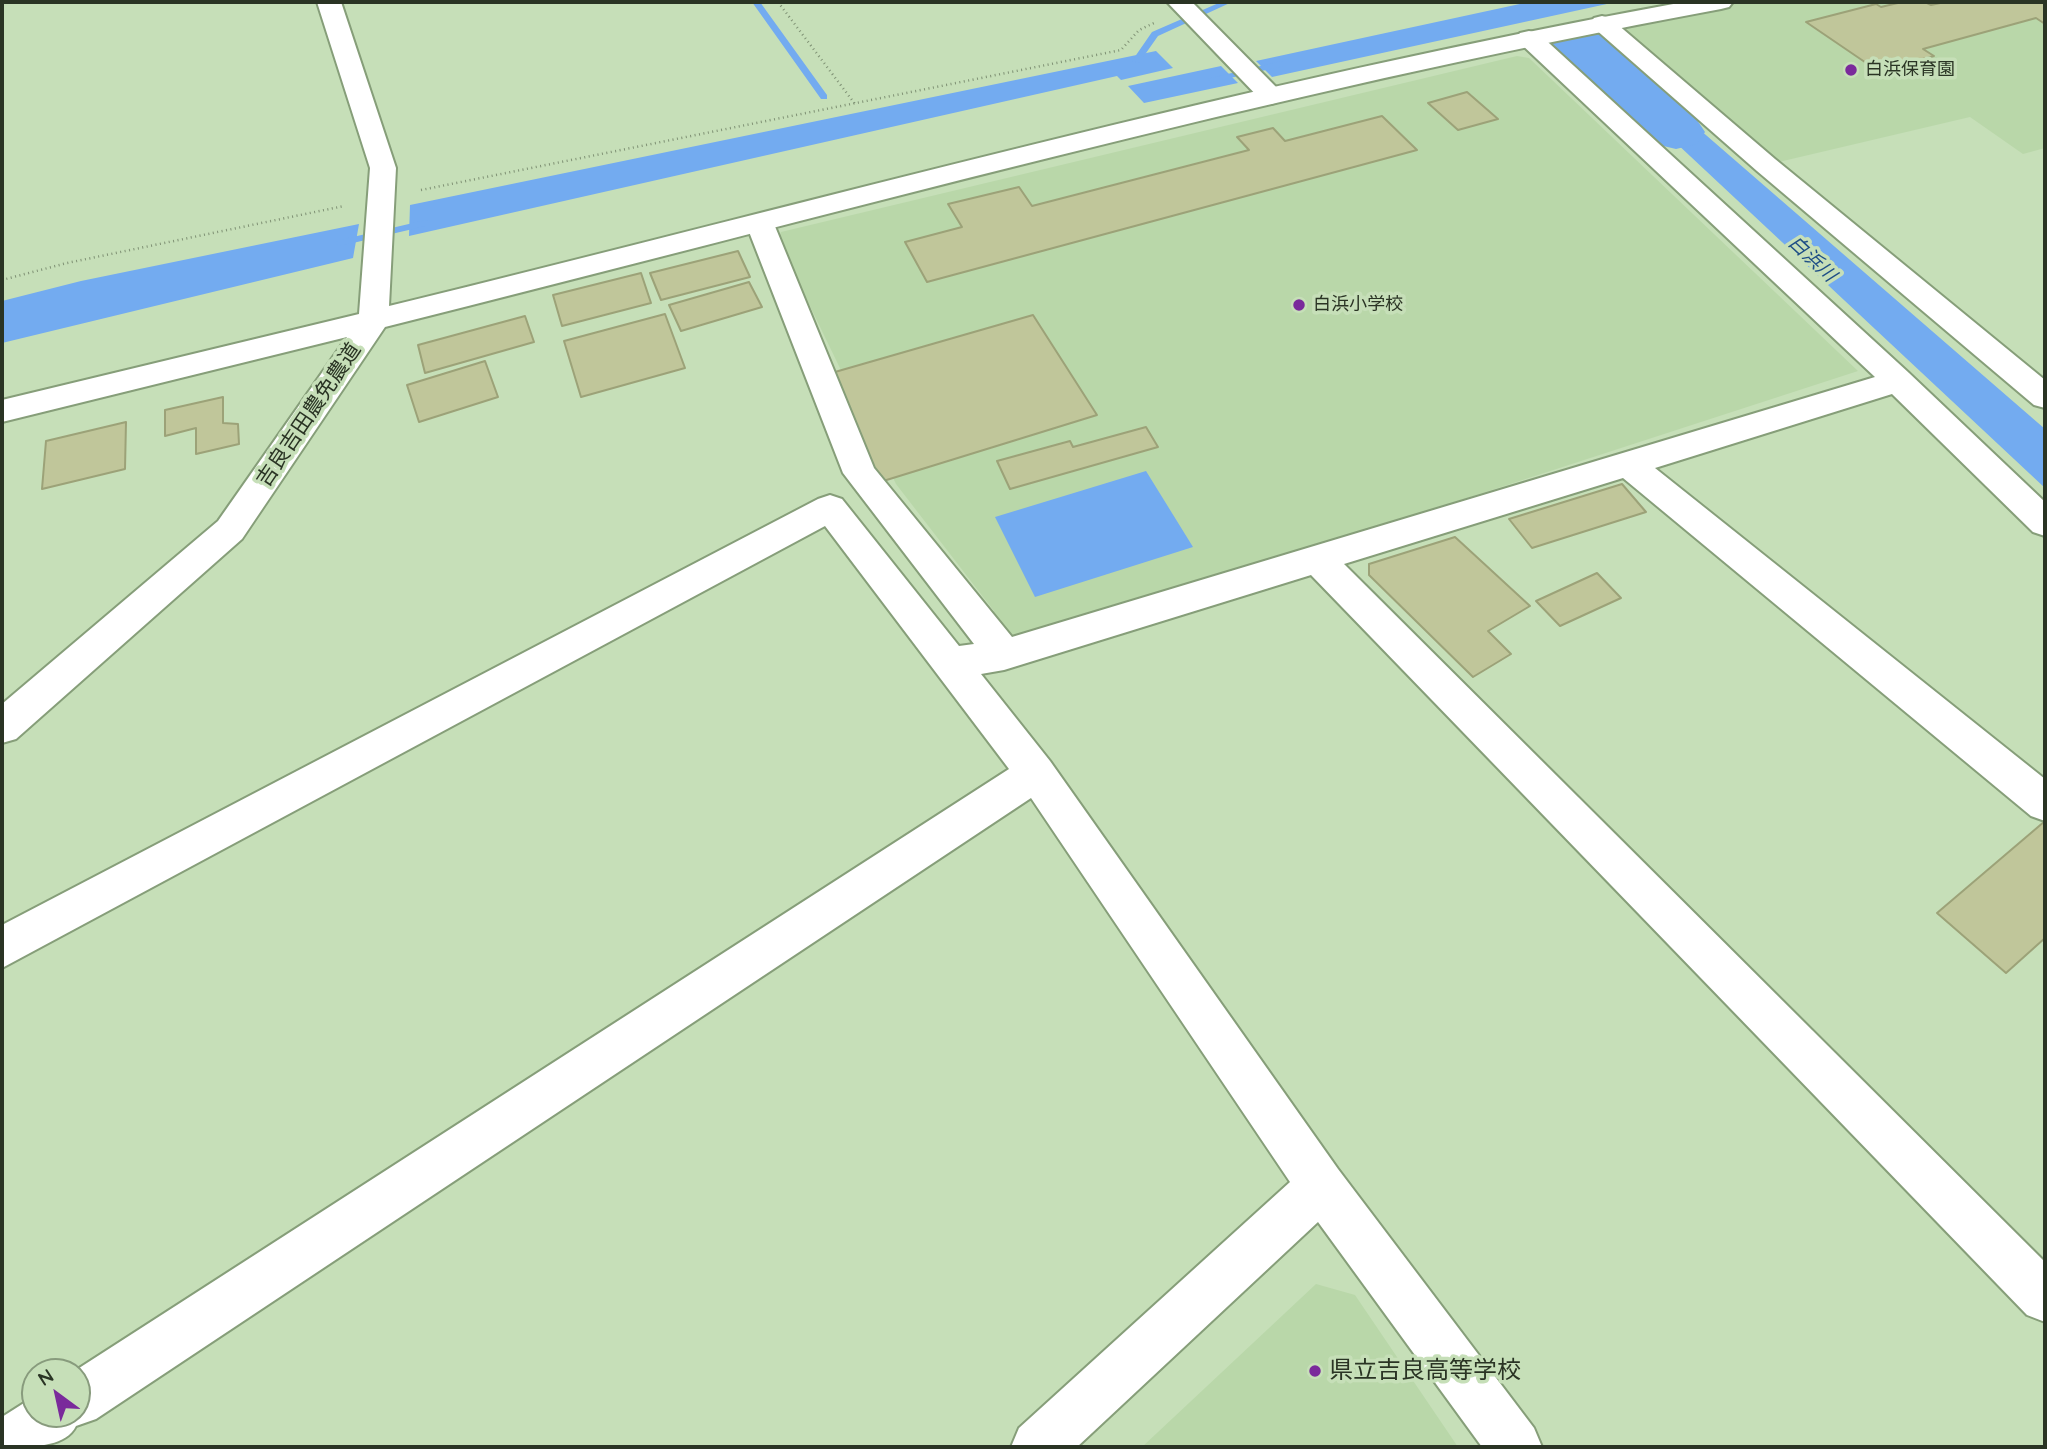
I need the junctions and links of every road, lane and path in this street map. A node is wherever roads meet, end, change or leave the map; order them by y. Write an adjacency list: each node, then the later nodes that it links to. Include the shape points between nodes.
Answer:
1 (329, 2): 9 (street, 吉良吉田農免農道, via 383,168)
2 (778, 2): 8 (path)
3 (1720, 2): 5 (street)
4 (1190, 12): 7 (street); 8 (path, via 1139,30 1121,50)
5 (1602, 23): 6 (street); 14 (street)
6 (1529, 38): 7 (street); 13 (street)
7 (1263, 89): 10 (street)
8 (855, 104): 9 (path)
9 (382, 199): 11 (path); 12 (street, 吉良吉田農免農道)
10 (760, 223): 12 (street); 19 (street, via 860,474)
11 (2, 280)
12 (373, 322): 15 (street); 21 (street, 吉良吉田農免農道, via 230,530)
13 (1898, 382): 16 (street); 17 (street)
14 (2045, 397)
15 (2, 411)
16 (1628, 464): 18 (street); 23 (street)
17 (2045, 523)
18 (1316, 558): 19 (street); 26 (street)
19 (1004, 655): 20 (street)
20 (950, 663): 22 (street); 24 (street, via 830,508)
21 (2, 727)
22 (1036, 773): 25 (street); 27 (street)
23 (2045, 803)
24 (2, 947)
25 (1321, 1186): 30 (street); 31 (street)
26 (2045, 1297)
27 (91, 1391)
28 (33, 1428): 29 (street)
29 (4, 1447)
30 (1038, 1447)
31 (1515, 1447)

